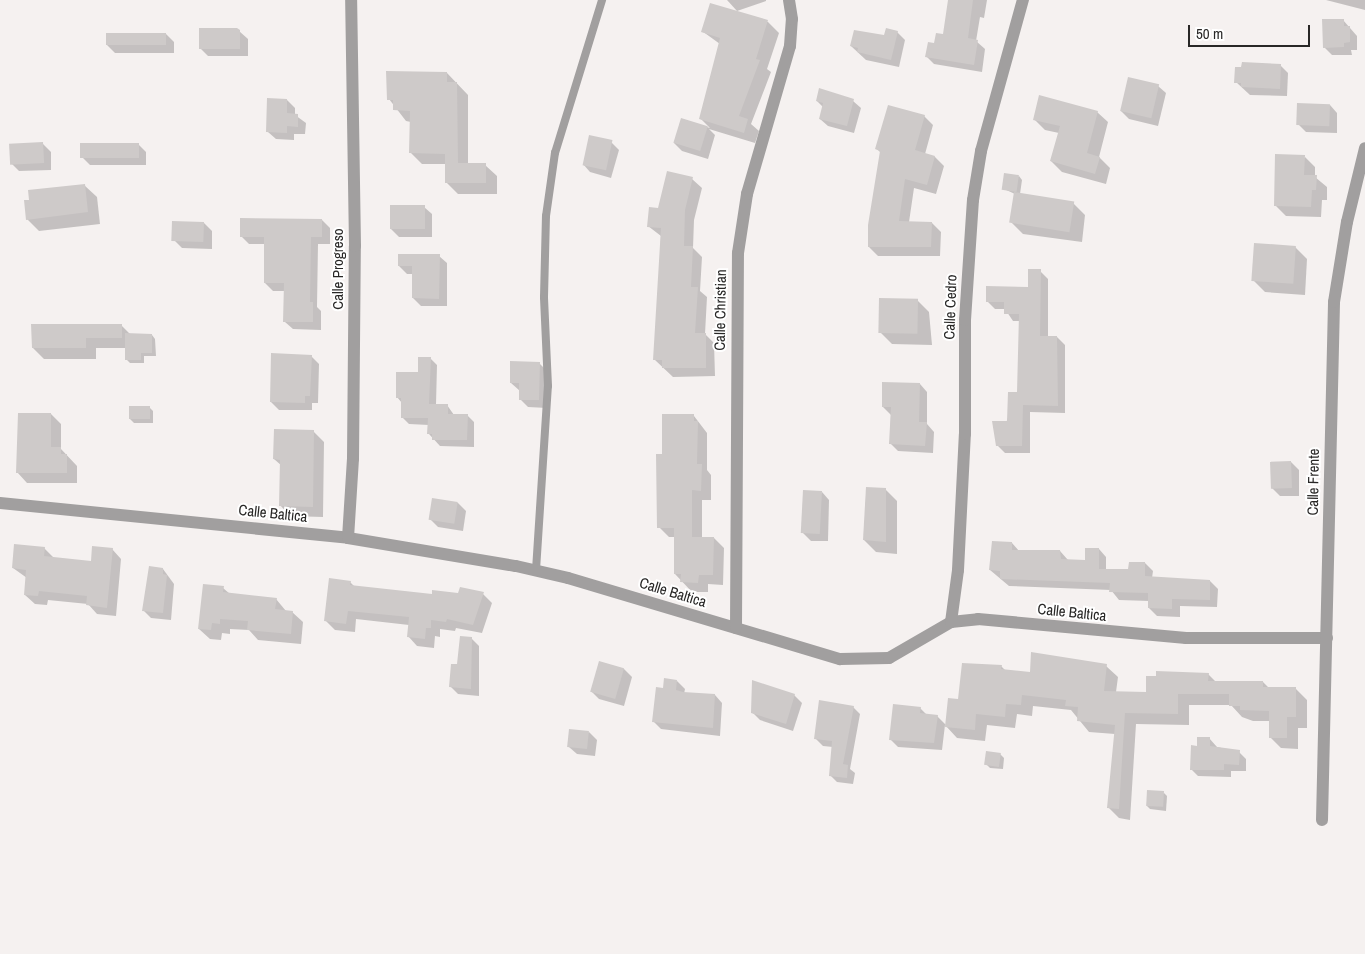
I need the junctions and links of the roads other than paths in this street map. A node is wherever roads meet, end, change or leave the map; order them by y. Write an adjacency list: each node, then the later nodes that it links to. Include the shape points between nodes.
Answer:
1 (351, 0): 7 (street, Calle Progreso, via 355,246)
2 (602, 0): 8 (lane, via 555,152 546,216 544,297 548,386)
3 (789, 0): 10 (street, Calle Christian, via 792,19 790,46 747,194 738,253)
4 (1023, 0): 9 (street, Calle Cedro, via 981,152 973,200 958,570)
5 (1365, 148): 11 (street, Calle Frente, via 1346,222 1334,302)
6 (0, 503): 7 (street, Calle Baltica)
7 (348, 538): 8 (street, Calle Baltica)
8 (536, 570): 10 (street, Calle Baltica)
9 (950, 622): 10 (street, Calle Baltica, via 889,658 840,658); 11 (street, Calle Baltica, via 997,620 1186,638)
10 (736, 628)
11 (1327, 638): 12 (street, Calle Frente)
12 (1322, 820)

